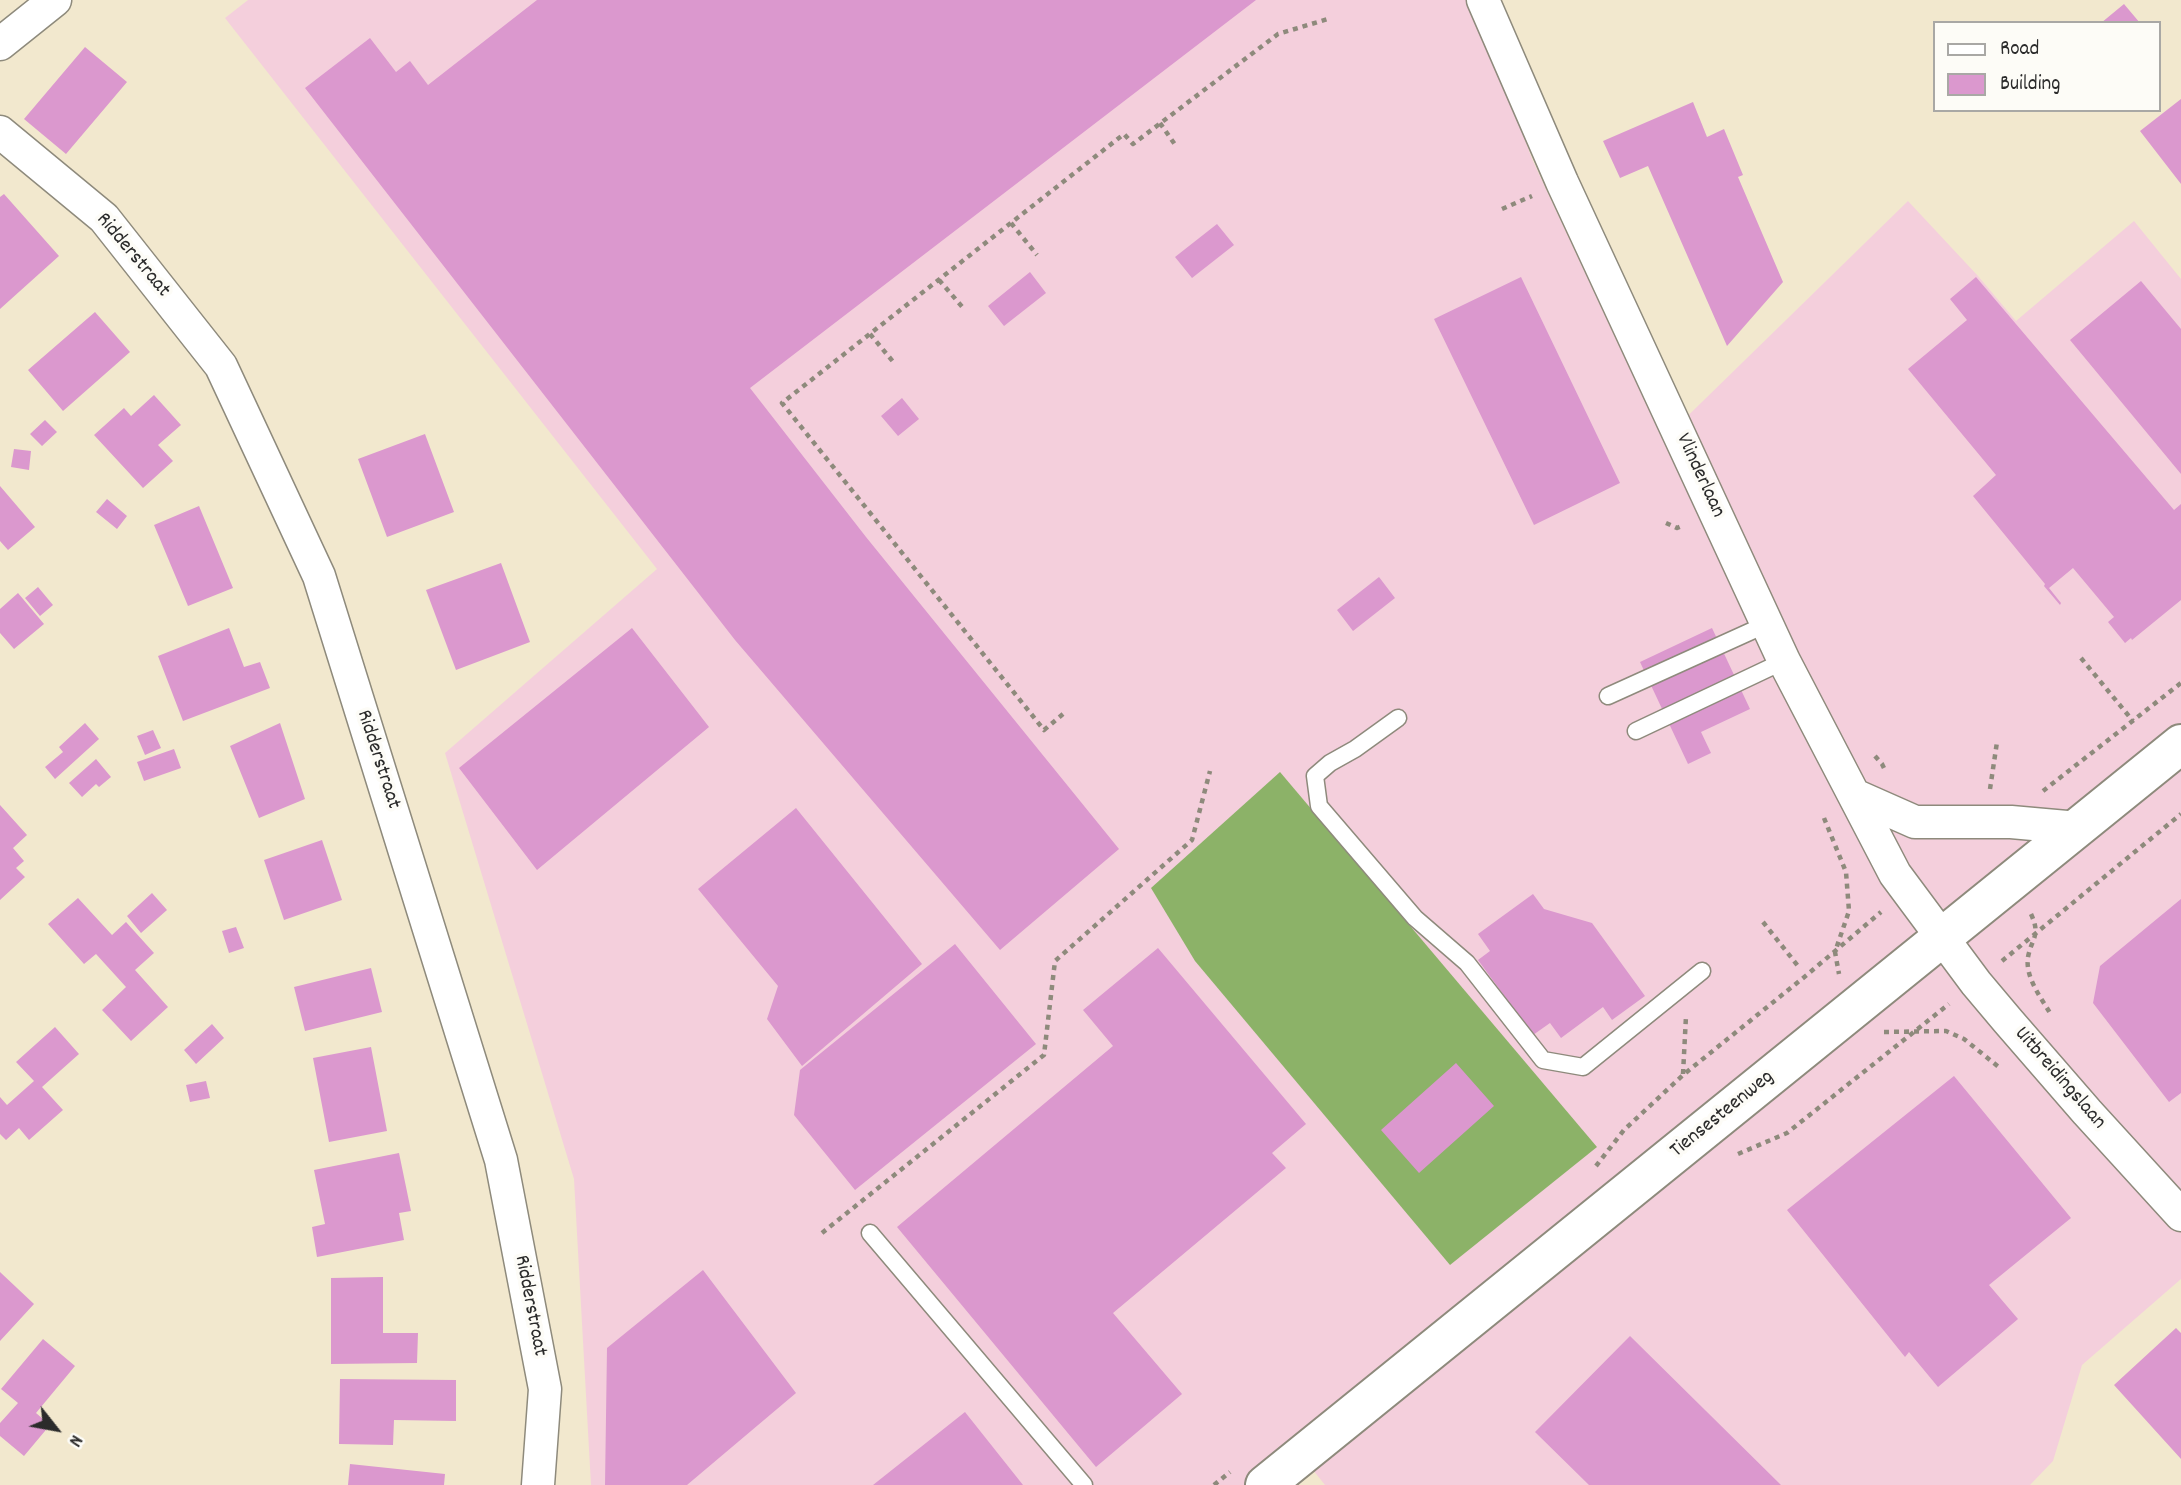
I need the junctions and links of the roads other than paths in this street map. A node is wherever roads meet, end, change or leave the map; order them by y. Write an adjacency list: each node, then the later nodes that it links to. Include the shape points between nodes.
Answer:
1 (55, 0): 3 (street)
2 (1483, 0): 5 (street, Vlinderlaan, via 1562,183)
3 (0, 44)
4 (0, 132): 18 (street, Ridderstraat, via 104,218 221,366 319,576 500,1160 545,1389)
5 (1767, 624): 6 (street, Vlinderlaan); 7 (lane)
6 (1784, 662): 9 (lane); 11 (street, Vlinderlaan)
7 (1608, 696)
8 (1398, 718): 14 (lane, via 1315,776 1319,806 1415,918 1467,963 1543,1060 1583,1067)
9 (1636, 731)
10 (2181, 744): 12 (main road, Tiensesteenweg)
11 (1854, 795): 12 (street, via 1915,822 2011,822); 13 (street, Vlinderlaan, via 1895,874)
12 (2078, 828): 13 (main road, Tiensesteenweg)
13 (1942, 937): 15 (street, Uitbreidingslaan, via 2058,1080); 17 (main road, Tiensesteenweg)
14 (1702, 971)
15 (2181, 1215)
16 (870, 1233): 19 (lane)
17 (1249, 1477)
18 (538, 1485)
19 (1084, 1485)

